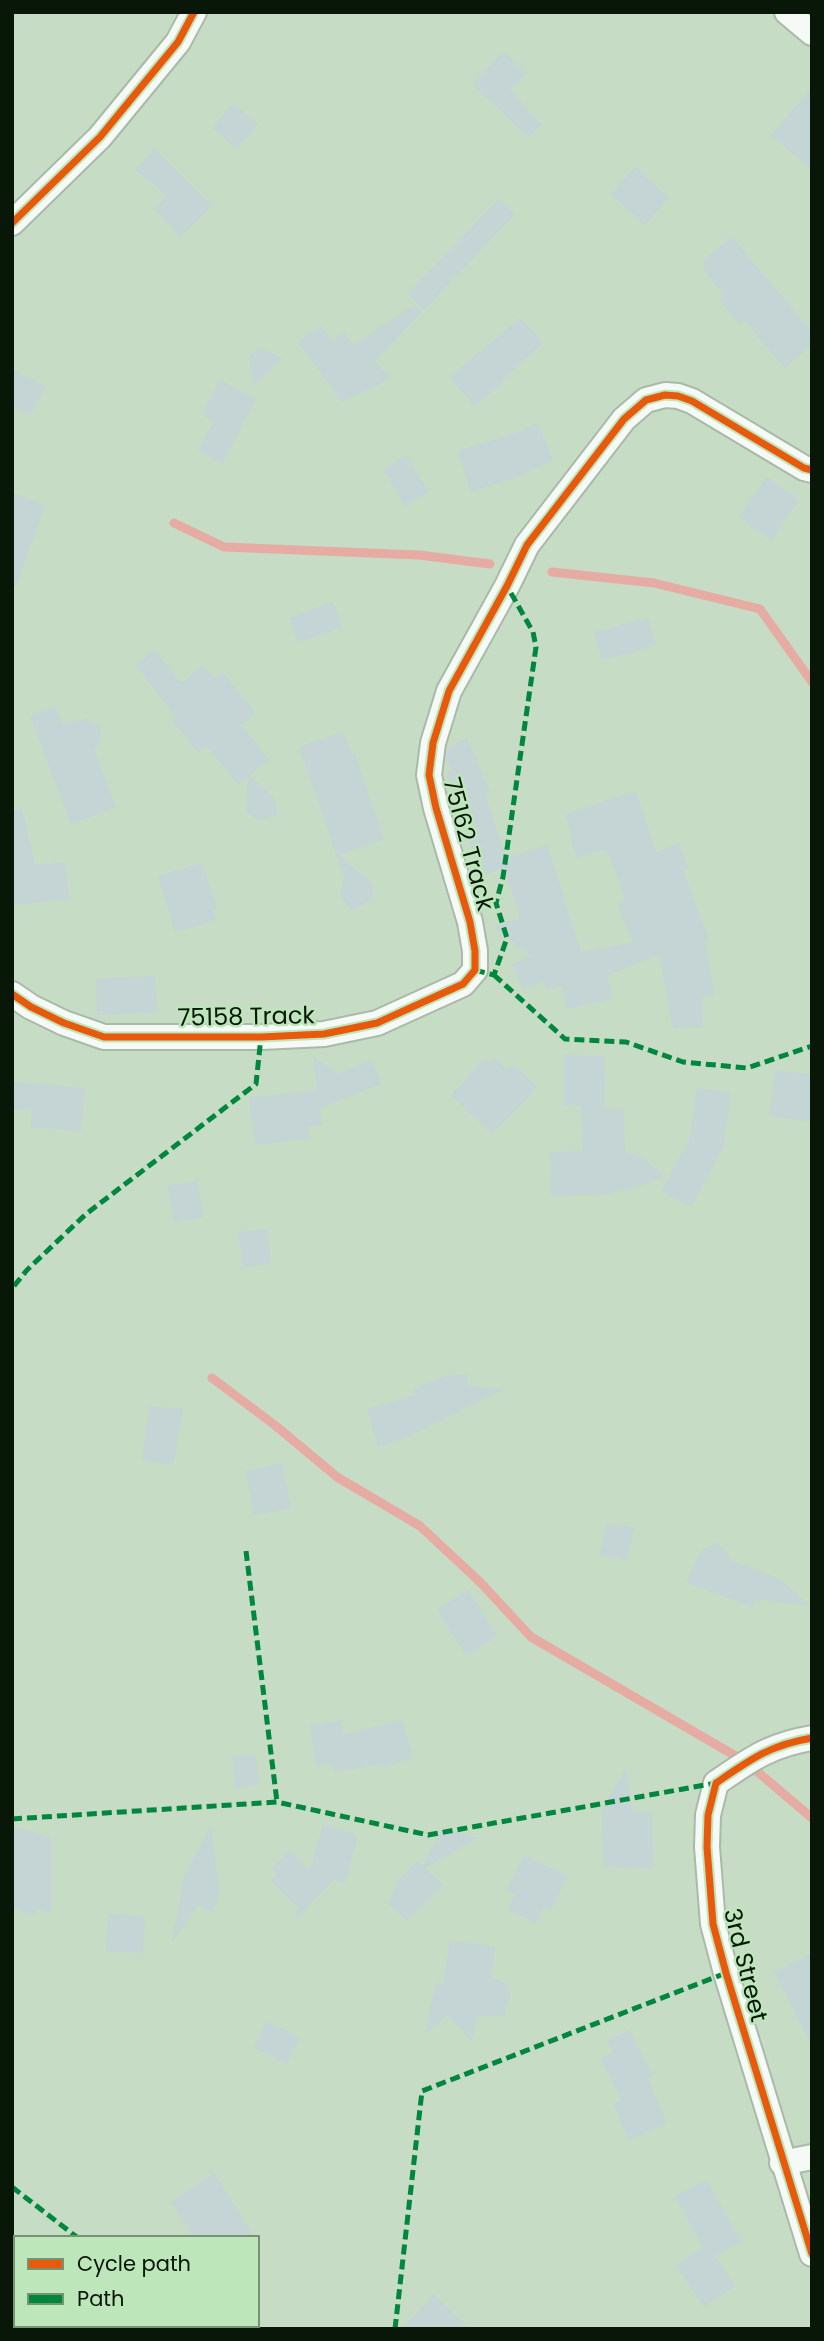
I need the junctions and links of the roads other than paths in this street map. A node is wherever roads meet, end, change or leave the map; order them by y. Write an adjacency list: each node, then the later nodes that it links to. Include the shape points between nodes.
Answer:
1 (194, 12): 4 (street, via 178,42 100,137)
2 (787, 12): 3 (street)
3 (812, 33)
4 (12, 223)
5 (812, 470): 6 (street, 75162 Track, via 692,401 666,395 646,400 624,419 527,545 449,691 433,743 429,775 470,922)
6 (475, 970): 7 (street, 75158 Track, via 463,984 377,1023 324,1034 104,1037 64,1023)
7 (12, 994)
8 (812, 1738): 10 (street, 3rd Street, via 760,1753 716,1783 708,1815 713,1924)
9 (812, 2157): 10 (street)
10 (782, 2163): 11 (street, 3rd Street)
11 (812, 2254)

